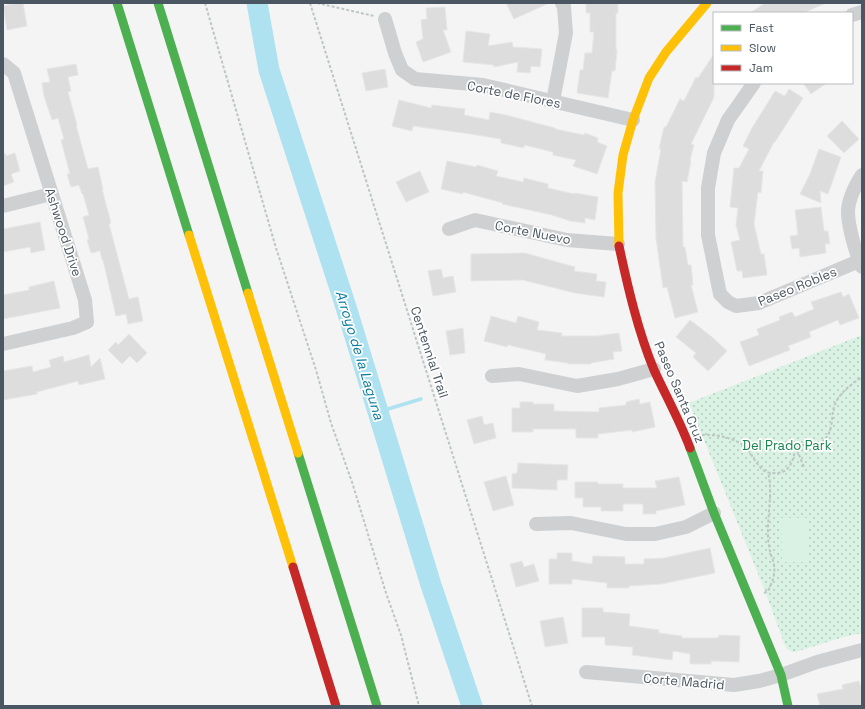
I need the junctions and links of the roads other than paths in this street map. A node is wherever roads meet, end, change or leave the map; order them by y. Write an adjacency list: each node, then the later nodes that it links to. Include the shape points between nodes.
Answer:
1 (116, 3): 24 (main road)
2 (158, 3): 25 (main road)
3 (562, 3): 8 (street, via 566,33)
4 (707, 3): 9 (main road, Paseo Santa Cruz, via 666,52 649,78)
5 (385, 18): 8 (street, Corte de Flores, via 402,70 415,79 483,85)
6 (3, 64): 11 (street, Ashwood Drive, via 14,73)
7 (753, 84): 15 (street, Paseo Robles, via 728,120 714,153 708,188 708,235 720,294 736,306 759,303)
8 (553, 101): 9 (street, Corte de Flores)
9 (633, 120): 14 (main road, Paseo Santa Cruz, via 623,155 618,193)
10 (862, 175): 15 (street, via 853,190 848,212)
11 (52, 194): 12 (street); 16 (street, Ashwood Drive, via 85,300 87,322 73,328)
12 (3, 206)
13 (449, 229): 14 (street, Corte Nuevo, via 475,220 567,240)
14 (618, 244): 17 (main road, Paseo Santa Cruz, via 630,299)
15 (861, 264)
16 (3, 344)
17 (654, 369): 18 (street, via 618,379 577,386 519,374); 19 (main road, Paseo Santa Cruz, via 687,439)
18 (492, 376)
19 (714, 513): 20 (street, via 686,527 655,534 626,534 571,523); 23 (main road, Paseo Santa Cruz)
20 (536, 524)
21 (862, 650): 23 (street, Corte Madrid)
22 (586, 672): 23 (street, Corte Madrid, via 734,685)
23 (781, 675): 26 (main road, Paseo Santa Cruz)
24 (336, 706)
25 (377, 706)
26 (788, 706)

